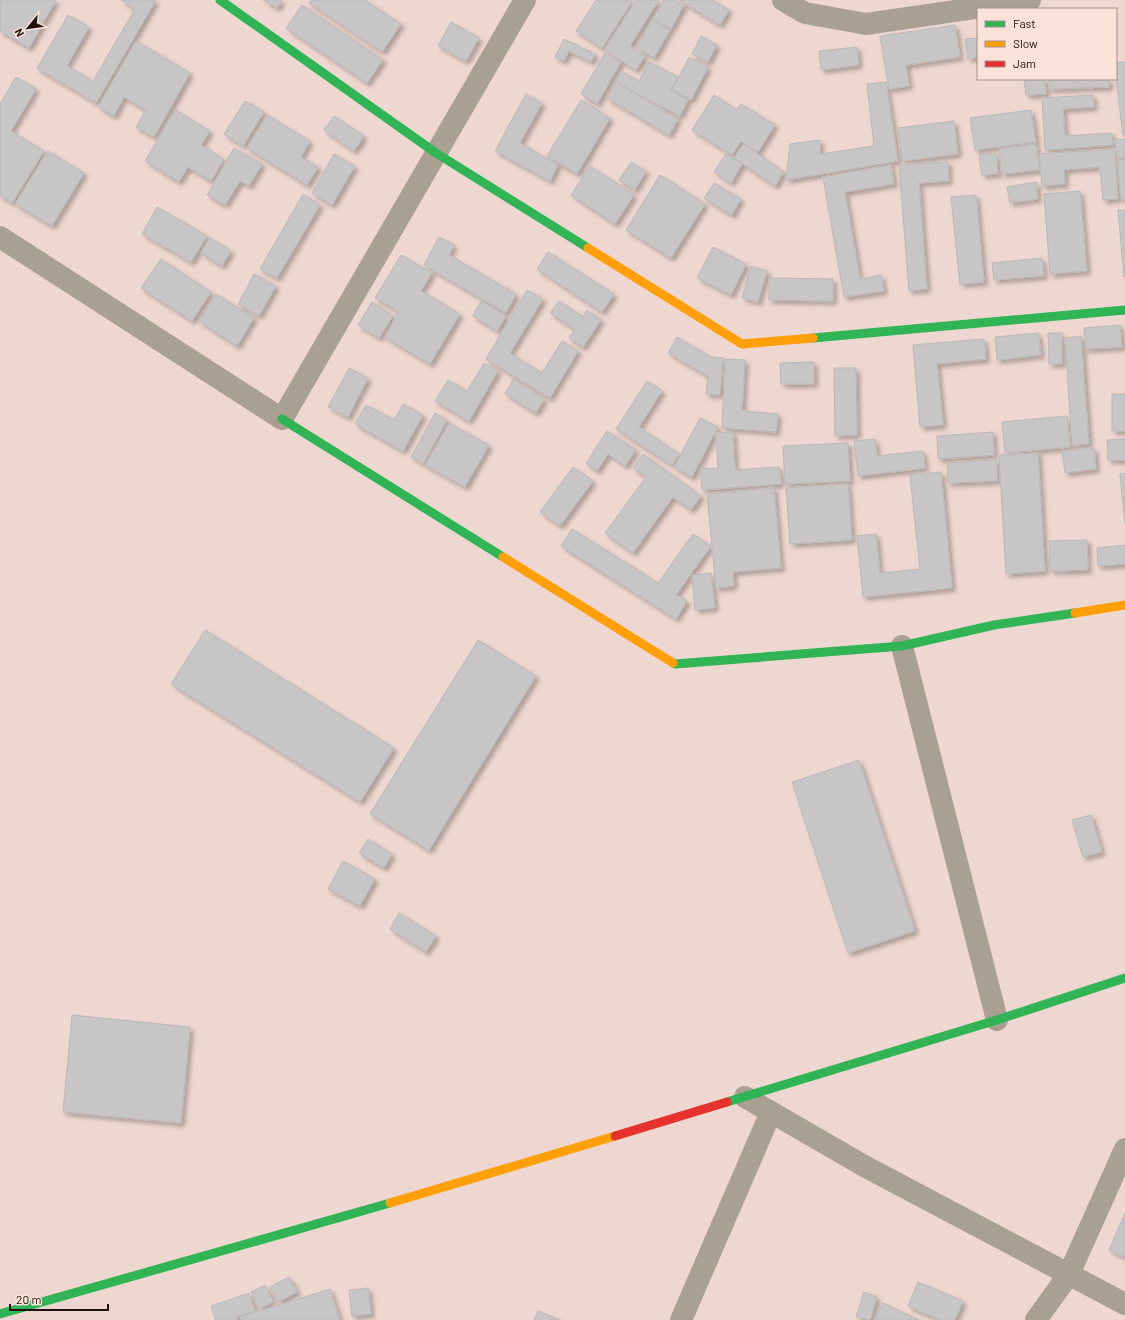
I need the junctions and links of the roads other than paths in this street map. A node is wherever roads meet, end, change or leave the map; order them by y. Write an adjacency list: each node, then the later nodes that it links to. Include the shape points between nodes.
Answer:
1 (220, 0): 5 (street)
2 (526, 0): 5 (street)
3 (783, 0): 4 (street, via 805,14 866,24)
4 (1030, 0)
5 (436, 153): 7 (street, via 742,344); 8 (street)
6 (0, 237): 8 (street)
7 (1125, 310)
8 (282, 419): 10 (street, via 674,664)
9 (1125, 605): 10 (street, via 994,625)
10 (902, 646): 12 (street)
11 (1125, 978): 12 (street)
12 (997, 1020): 13 (street)
13 (745, 1097): 14 (street); 18 (street, via 453,1186)
14 (771, 1112): 16 (street, via 866,1167); 19 (street)
15 (1125, 1149): 16 (street)
16 (1069, 1274): 17 (street); 20 (street)
17 (1125, 1304)
18 (0, 1314)
19 (681, 1320)
20 (1036, 1320)

